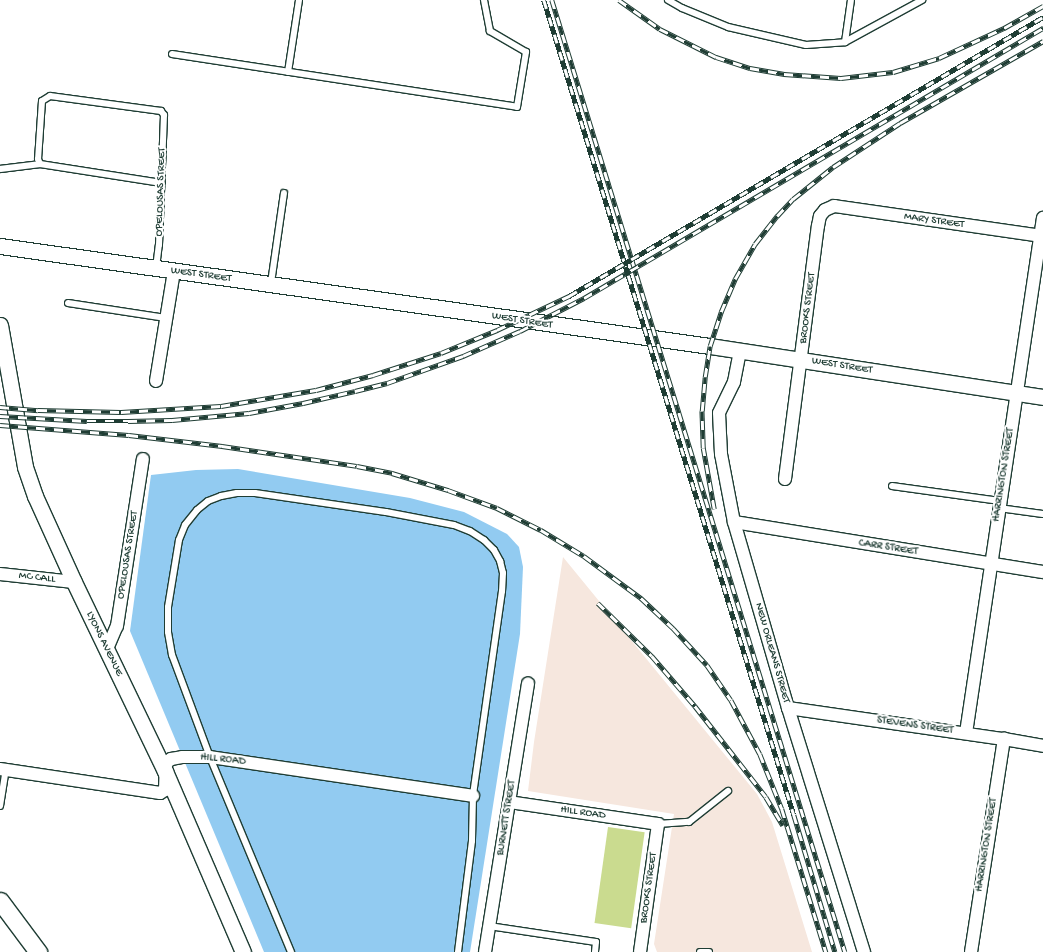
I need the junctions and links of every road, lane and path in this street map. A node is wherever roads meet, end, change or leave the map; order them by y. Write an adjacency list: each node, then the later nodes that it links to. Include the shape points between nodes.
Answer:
1 (299, 0): 8 (lane)
2 (484, 0): 8 (lane, via 490,30 526,52 518,107)
3 (668, 0): 6 (lane, via 728,27 806,45)
4 (851, 0): 6 (lane)
5 (922, 0): 6 (lane)
6 (845, 42)
7 (172, 54): 8 (lane)
8 (288, 72)
9 (40, 164): 10 (lane); 11 (lane); 11 (lane, OPELOUSAS STREET, via 38,159 42,101 50,96 161,111 164,115)
10 (0, 169)
11 (162, 183): 17 (lane, OPELOUSAS STREET)
12 (284, 193): 19 (lane)
13 (825, 210): 15 (street, MARY STREET, via 834,206); 24 (street, BROOKS STREET, via 820,216 818,226)
14 (1043, 218): 15 (street, HARRINGTON STREET)
15 (1042, 236): 26 (street, HARRINGTON STREET)
16 (0, 246): 17 (street, WEST STREET)
17 (156, 268): 18 (street, WEST STREET)
18 (174, 271): 19 (street, WEST STREET); 21 (street)
19 (271, 285): 23 (street, WEST STREET)
20 (68, 303): 21 (lane)
21 (166, 318): 25 (street)
22 (0, 325): 37 (street, LYONS AVENUE, via 25,467 35,496)
23 (740, 351): 24 (street, WEST STREET); 33 (street, NEW ORLEANS STREET, via 734,382 719,413 721,454)
24 (801, 360): 26 (street, WEST STREET); 29 (street, BROOKS STREET)
25 (156, 381)
26 (1017, 392): 27 (street, WEST STREET); 31 (street, HARRINGTON STREET)
27 (1043, 397)
28 (143, 459): 38 (street, OPELOUSAS STREET, via 116,626)
29 (785, 479)
30 (892, 486): 31 (lane)
31 (1000, 505): 32 (lane); 34 (street, HARRINGTON STREET)
32 (1043, 514)
33 (734, 522): 34 (street, CARR STREET); 40 (street, NEW ORLEANS STREET)
34 (991, 565): 35 (street, CARR STREET); 41 (street, HARRINGTON STREET)
35 (1043, 572)
36 (0, 574): 37 (street, MC CALL)
37 (74, 582): 38 (street, LYONS AVENUE)
38 (107, 649): 46 (street, LYONS AVENUE)
39 (528, 683): 49 (street, BURNETT STREET)
40 (788, 708): 41 (street, STEVENS STREET); 63 (street, NEW ORLEANS STREET)
41 (966, 733): 42 (street, STEVENS STREET)
42 (1004, 739): 43 (street, STEVENS STREET); 64 (street, HARRINGTON STREET)
43 (1043, 746)
44 (210, 757): 46 (street, HILL ROAD, via 172,759 166,763); 48 (street, HILL ROAD); 48 (lane, via 172,655 168,632 168,607 179,540 185,525 208,501 237,492 255,493 454,525 470,531 494,550 503,573 502,591); 56 (lane)
45 (3, 770): 46 (street, via 160,794 165,790); 50 (lane)
46 (165, 770): 55 (street, LYONS AVENUE)
47 (728, 791): 51 (lane, via 689,822)
48 (474, 796): 57 (lane, via 472,841)
49 (509, 802): 51 (street, HILL ROAD); 53 (street, BURNETT STREET)
50 (0, 806)
51 (658, 824): 60 (street, BROOKS STREET)
52 (0, 901): 54 (main road)
53 (489, 926): 58 (street, BURNETT STREET); 59 (lane, via 596,942)
54 (38, 952)
55 (244, 952)
56 (291, 952)
57 (458, 952)
58 (485, 952)
59 (595, 952)
60 (640, 952)
61 (700, 952): 62 (lane)
62 (709, 952)
63 (864, 952)
64 (971, 952)

